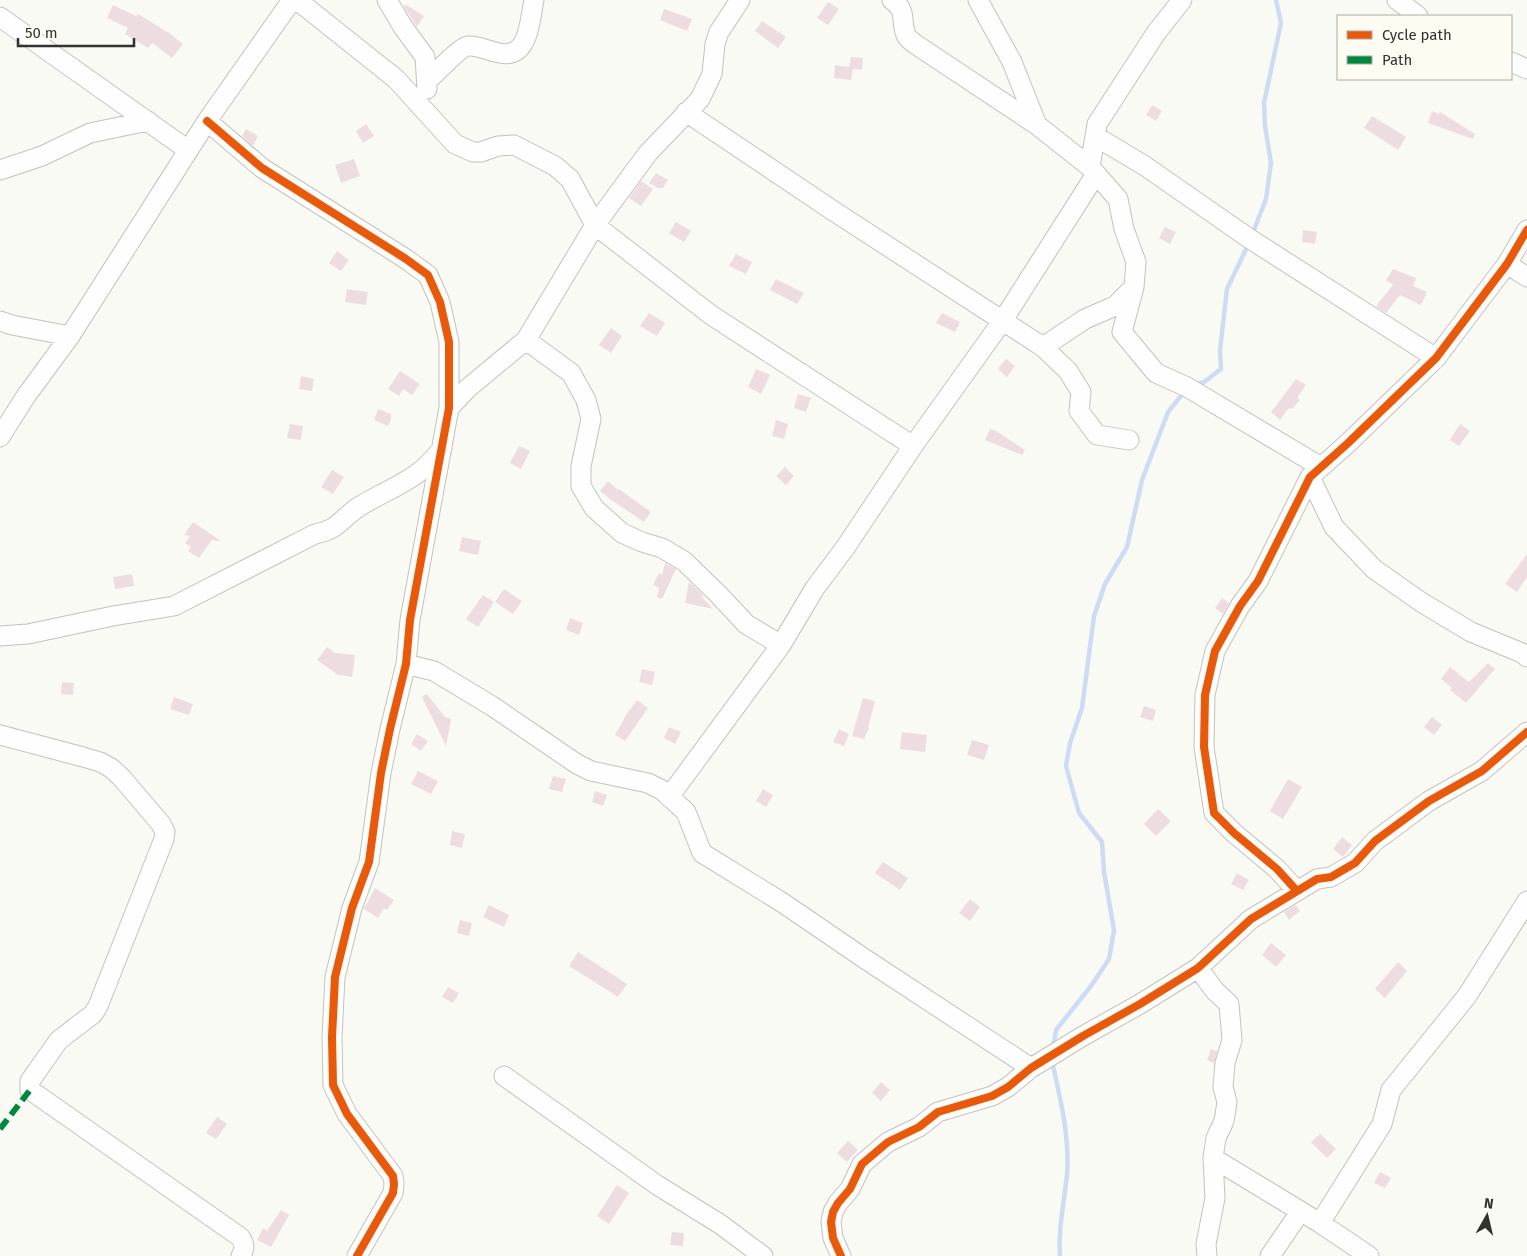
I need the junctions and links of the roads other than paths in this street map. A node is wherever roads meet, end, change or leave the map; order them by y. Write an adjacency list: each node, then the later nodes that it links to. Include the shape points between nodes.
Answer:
1 (292, 0): 18 (street)
2 (297, 0): 15 (street, via 396,79)
3 (387, 0): 14 (street, via 425,57)
4 (534, 0): 14 (street, via 527,37 512,54 465,47)
5 (740, 0): 16 (street, via 719,32 712,74 700,99)
6 (892, 0): 19 (street, via 903,14 907,37 915,44)
7 (978, 0): 19 (street, via 1012,62)
8 (1397, 0): 10 (street)
9 (1175, 2): 20 (street, via 1097,124)
10 (1417, 15)
11 (0, 17): 17 (street)
12 (1512, 62): 13 (street)
13 (1527, 69)
14 (428, 81): 15 (street)
15 (427, 112): 24 (street, via 462,148 480,152 514,145 555,166 570,180)
16 (686, 112): 24 (street, via 648,152); 29 (street)
17 (148, 121): 21 (street); 22 (street, via 90,133 42,156)
18 (207, 121): 21 (street); 35 (street, via 262,168 428,275 440,302 449,342)
19 (1037, 125): 23 (street)
20 (1095, 136): 23 (street); 34 (street)
21 (188, 150): 31 (street)
22 (0, 170)
23 (1093, 171): 28 (street, via 1118,198 1124,229 1136,262); 29 (street)
24 (595, 226): 32 (street); 38 (street, via 711,315)
25 (1527, 230): 26 (street)
26 (1507, 264): 27 (street); 34 (street)
27 (1527, 277)
28 (1134, 287): 33 (street, via 1115,306 1085,319); 40 (street, via 1122,332 1156,373 1187,387)
29 (1003, 320): 33 (street); 38 (street)
30 (0, 321): 31 (street)
31 (70, 336): 36 (street)
32 (526, 340): 35 (street); 42 (street, via 570,373 586,400 591,419 581,466 581,486 594,508 622,533 662,548 684,561 746,624)
33 (1043, 347): 37 (street, via 1068,371 1082,392 1079,411 1097,435)
34 (1436, 358): 40 (street)
35 (449, 408): 39 (street)
36 (0, 437)
37 (1129, 440)
38 (913, 446): 42 (street, via 815,588)
39 (442, 449): 41 (street, via 423,469 356,509 340,524 174,606); 44 (street, via 410,620)
40 (1316, 472): 43 (street, via 1334,527 1374,569 1420,602 1463,627); 48 (street, via 1258,581 1215,651 1205,696 1204,748 1214,813 1277,869)
41 (0, 636)
42 (781, 645): 47 (street)
43 (1527, 656)
44 (406, 664): 47 (street, via 434,671 577,764 591,771 648,783); 56 (street, via 381,774 369,862 352,908 334,977 333,1085 347,1114 393,1176 394,1184 393,1192)
45 (1527, 732): 48 (street, via 1482,771 1429,801 1375,840 1355,864 1331,878 1317,879)
46 (0, 735): 57 (street, via 100,762 111,768 165,832 98,1006 93,1014 59,1040 30,1081 30,1090 240,1237 245,1246)
47 (668, 797): 51 (street, via 686,812 702,853 783,902 865,960)
48 (1296, 891): 50 (street, via 1251,919)
49 (1527, 901): 55 (street, via 1467,996 1391,1090 1382,1124)
50 (1198, 968): 51 (street); 53 (street, via 1229,1004 1232,1040 1225,1063 1223,1087 1227,1102 1224,1121 1216,1138)
51 (1031, 1068): 59 (street, via 992,1096 938,1112 919,1127 888,1142 862,1164 850,1189 836,1207 831,1222 833,1238)
52 (504, 1076): 58 (street)
53 (1213, 1158): 54 (street); 60 (street, via 1215,1198 1206,1244)
54 (1300, 1212): 55 (street); 61 (street)
55 (1320, 1223): 62 (street)
56 (361, 1252)
57 (241, 1256)
58 (763, 1256)
59 (841, 1256)
60 (1207, 1256)
61 (1270, 1256)
62 (1369, 1256)

